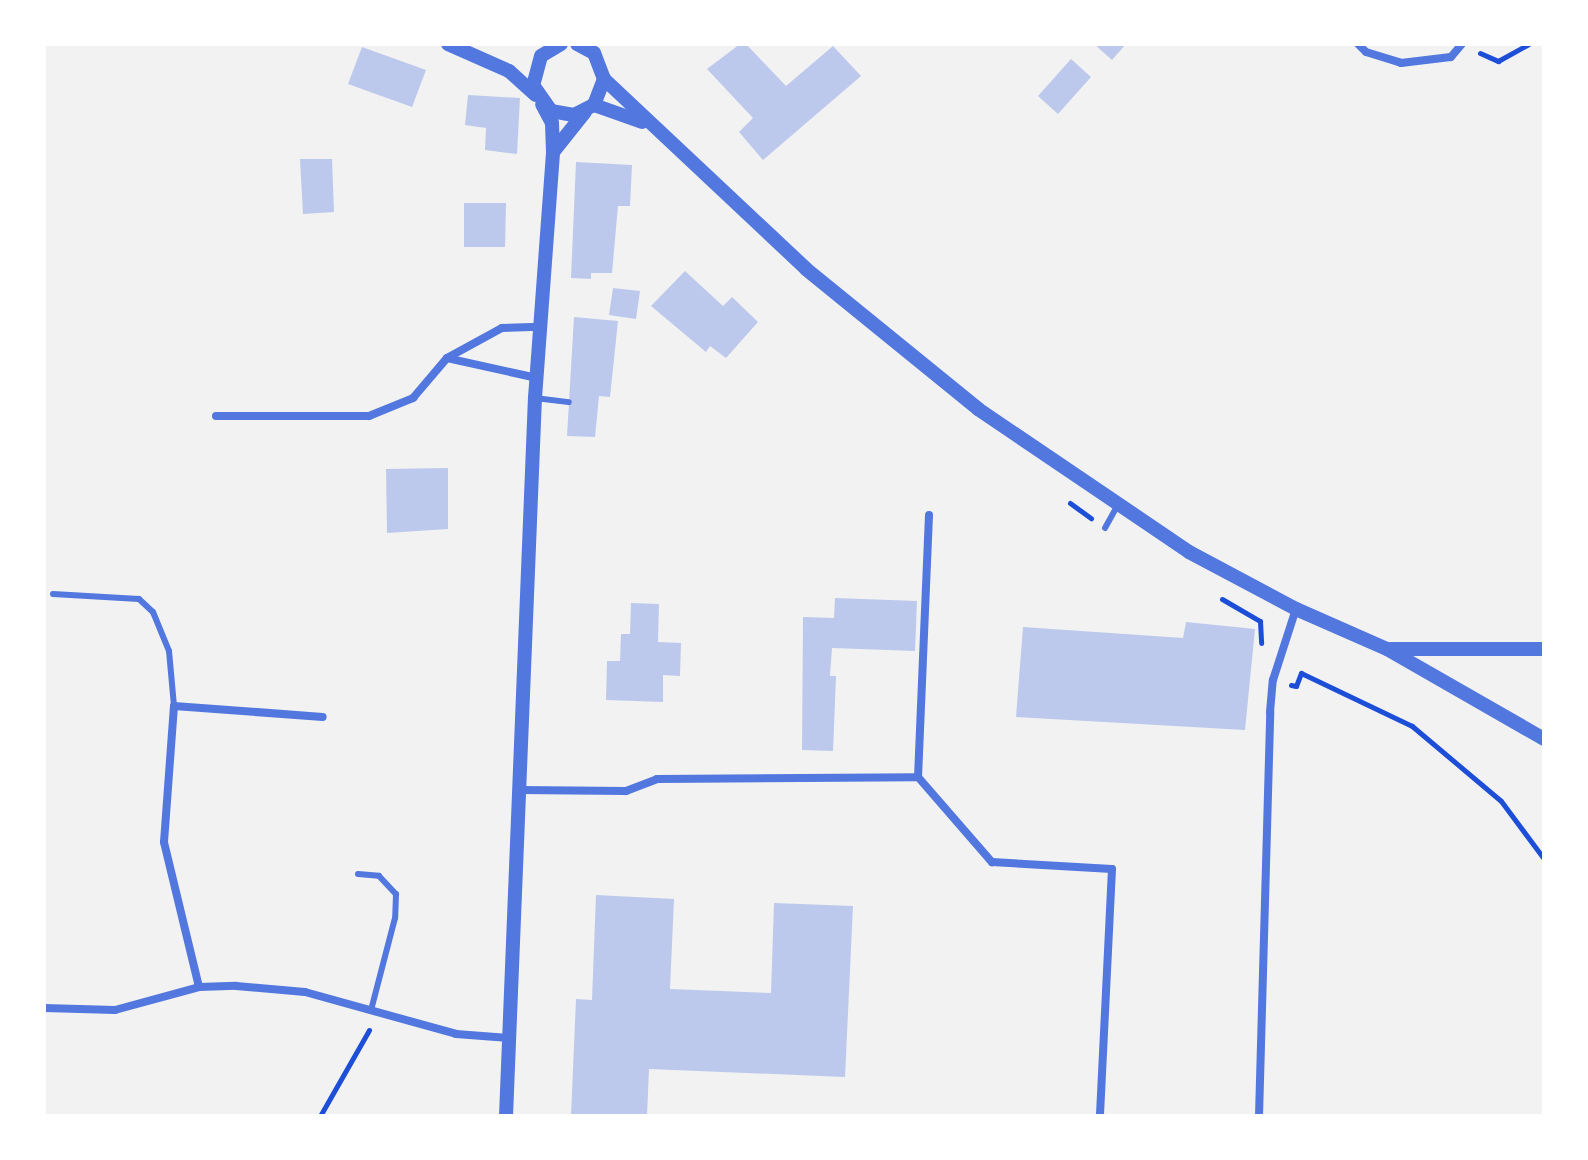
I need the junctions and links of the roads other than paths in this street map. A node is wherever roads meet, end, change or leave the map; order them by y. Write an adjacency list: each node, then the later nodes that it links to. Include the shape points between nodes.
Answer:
1 (448, 44): 8 (street)
2 (561, 44): 7 (street)
3 (577, 44): 6 (street)
4 (1358, 44): 5 (street, via 1366,52 1401,63 1451,57)
5 (1462, 44)
6 (591, 48): 9 (street)
7 (541, 56): 8 (street); 10 (street, via 532,75)
8 (509, 71): 10 (street)
9 (604, 79): 11 (street); 12 (street)
10 (539, 100): 11 (street, via 562,115); 13 (street, via 552,123)
11 (589, 108): 12 (street); 13 (street)
12 (647, 124): 20 (street, via 806,269 948,385)
13 (553, 152): 14 (street)
14 (540, 327): 15 (street, via 502,328); 16 (street)
15 (447, 358): 16 (street); 19 (street, via 413,398 369,416)
16 (538, 378): 17 (street)
17 (535, 398): 18 (lane); 31 (street)
18 (569, 402)
19 (216, 416)
20 (1118, 505): 22 (lane); 24 (street, via 1189,552)
21 (929, 515): 30 (street)
22 (1105, 528)
23 (53, 594): 27 (lane, via 139,599 153,612 169,651)
24 (1296, 609): 25 (street); 39 (street, via 1273,680)
25 (1387, 649): 26 (street); 29 (street)
26 (1544, 649)
27 (174, 706): 28 (street); 33 (street, via 164,842)
28 (323, 717)
29 (1544, 739)
30 (918, 777): 31 (street, via 657,779 626,791); 38 (street, via 992,862 1112,869)
31 (519, 790): 36 (street)
32 (358, 874): 35 (lane, via 379,876 396,894 395,918)
33 (199, 987): 34 (street, via 115,1010); 35 (street, via 305,992)
34 (44, 1008)
35 (371, 1010): 36 (street, via 456,1034)
36 (509, 1038): 37 (street)
37 (506, 1116)
38 (1100, 1116)
39 (1259, 1116)

